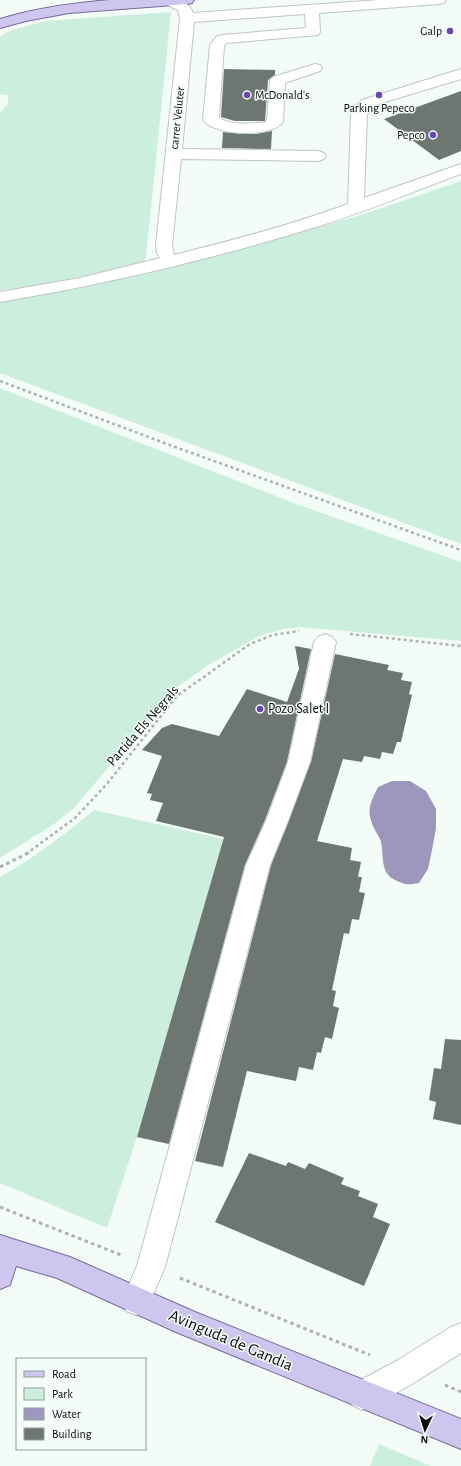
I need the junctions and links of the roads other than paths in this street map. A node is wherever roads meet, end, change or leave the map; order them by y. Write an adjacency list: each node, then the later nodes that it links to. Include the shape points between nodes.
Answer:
1 (187, 0): 3 (main road)
2 (439, 0): 4 (street)
3 (170, 1): 5 (street, via 184,8); 6 (main road, via 47,11)
4 (312, 9): 5 (street); 7 (street, via 313,32 222,39 217,44 211,120 215,124 225,126 271,125 275,122 278,80)
5 (187, 18): 9 (street, carrer Veluter)
6 (0, 24)
7 (315, 68)
8 (461, 74): 12 (street, via 384,97 367,103 362,108 359,116)
9 (173, 154): 10 (street); 13 (street, carrer Veluter, via 164,245)
10 (318, 156)
11 (461, 169): 12 (street)
12 (356, 208): 13 (street, via 312,224)
13 (170, 261): 14 (street, via 80,283)
14 (0, 297)
15 (325, 642): 18 (street, via 299,762 258,865 151,1267)
16 (0, 1248): 17 (main road); 18 (main road, Avinguda de Gandia, via 60,1266)
17 (0, 1276)
18 (136, 1300): 20 (main road, Avinguda de Gandia)
19 (461, 1337): 20 (street)
20 (362, 1395): 21 (main road, Avinguda de Gandia)
21 (461, 1434)

